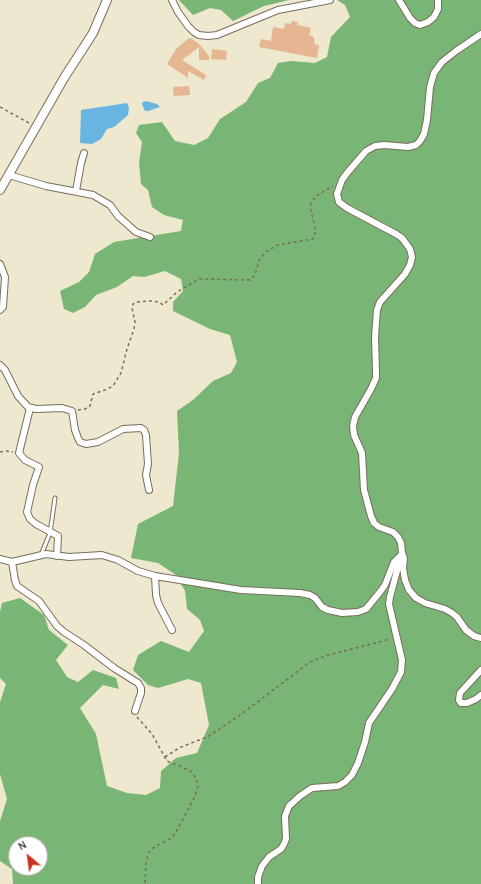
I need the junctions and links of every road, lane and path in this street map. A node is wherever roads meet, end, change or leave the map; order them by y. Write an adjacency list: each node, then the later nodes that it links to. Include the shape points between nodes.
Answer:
1 (107, 0): 8 (street, via 93,33)
2 (172, 0): 3 (street, via 188,26 199,35 208,36 218,35 278,10)
3 (330, 0)
4 (399, 0): 5 (street, via 410,18 420,25 434,17 438,9)
5 (438, 0)
6 (481, 34): 11 (street, via 451,54 434,73 427,120 420,141 408,147 375,146 357,160)
7 (0, 107): 8 (path)
8 (36, 126): 10 (street)
9 (84, 153): 13 (street)
10 (9, 175): 12 (street); 13 (street)
11 (342, 180): 19 (path, via 316,196 311,203 316,231 313,239 278,245 267,251 259,260 255,275 250,280 199,279 177,292 163,305 151,301 134,304 134,329 117,381 109,388 93,394 90,406); 25 (street, via 337,194 339,202 396,234 407,243 412,256 406,274 382,298 377,310 376,378 355,417 353,426 362,453 364,490 371,516 379,527 393,532 398,537)
12 (0, 190)
13 (76, 192): 14 (street, via 93,195 106,202 136,232)
14 (150, 237)
15 (0, 264): 16 (street, via 5,277 3,307)
16 (0, 310)
17 (0, 365): 18 (street, via 23,403)
18 (30, 408): 19 (street, via 62,408); 21 (street)
19 (72, 411): 22 (street, via 78,438 86,444 102,440 123,429 144,430)
20 (0, 452): 21 (path)
21 (19, 453): 24 (street, via 25,460 39,467 27,512 36,524)
22 (149, 490)
23 (55, 498): 24 (lane)
24 (50, 533): 26 (lane); 27 (street, via 58,536)
25 (402, 554): 30 (street, via 394,562 380,592 366,609 358,612 342,613 328,610 315,598 300,593 241,590); 32 (street, via 389,604); 33 (street, via 405,580 416,598 452,613 466,630)
26 (41, 555): 27 (street); 29 (street)
27 (57, 556): 30 (street, via 102,555)
28 (0, 559): 29 (street)
29 (12, 562): 36 (street, via 17,586 39,601 57,626 138,683 141,693)
30 (155, 576): 31 (street, via 158,603)
31 (172, 630)
32 (396, 637): 37 (path, via 310,662 209,736 179,748); 39 (street, via 402,660 401,672 368,722 363,749 352,775 338,786 312,788 289,806 285,816 286,839 281,849 269,857 262,866)
33 (481, 638)
34 (481, 670): 35 (street, via 460,693 459,700 461,703 467,703)
35 (481, 695)
36 (135, 711): 37 (path)
37 (165, 757): 38 (path, via 171,763 192,772 198,786 175,834 148,854)
38 (145, 884)
39 (258, 884)

